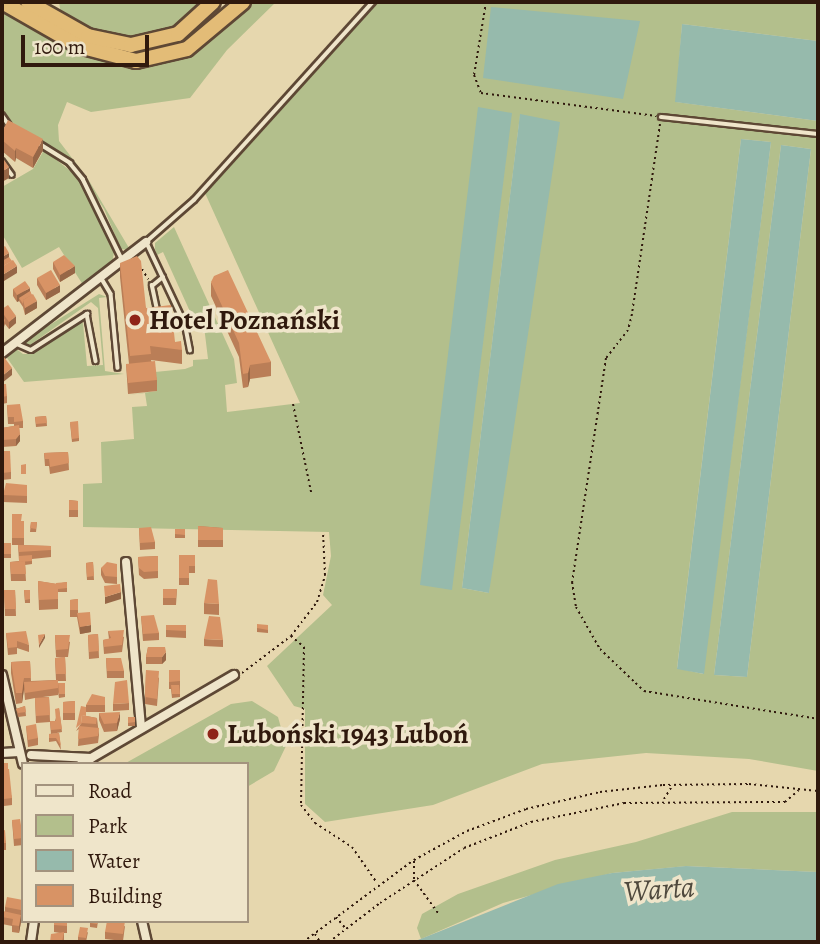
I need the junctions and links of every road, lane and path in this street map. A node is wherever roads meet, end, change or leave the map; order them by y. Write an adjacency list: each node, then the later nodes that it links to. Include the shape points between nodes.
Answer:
1 (2, 2): 4 (highway, via 86,49 136,61 187,49)
2 (27, 2): 7 (highway)
3 (213, 2): 7 (highway, via 184,30 146,44 88,36)
4 (243, 2)
5 (373, 2): 15 (lane, via 194,200)
6 (486, 2): 9 (path, via 474,75 481,93)
7 (50, 8)
8 (2, 115): 10 (lane)
9 (661, 117): 11 (lane); 32 (path, via 632,314 628,330 606,358 572,582 576,607 600,649 631,683 645,691)
10 (16, 130)
11 (818, 134)
12 (27, 137): 16 (lane, via 79,174 106,219)
13 (2, 162): 14 (lane)
14 (12, 175)
15 (146, 242): 16 (street); 17 (lane)
16 (123, 261): 18 (street)
17 (163, 277): 19 (lane); 19 (lane, via 151,289 155,308)
18 (102, 279): 20 (street); 24 (lane, via 111,294)
19 (177, 308): 21 (lane)
20 (15, 343): 22 (street); 23 (lane, via 30,350 87,314)
21 (190, 351)
22 (2, 353)
23 (96, 361)
24 (118, 368)
25 (293, 404): 26 (path)
26 (312, 492)
27 (323, 533): 29 (path, via 323,589)
28 (126, 562): 33 (street)
29 (291, 636): 31 (path); 46 (path, via 304,647 301,805 324,830 352,847)
30 (2, 675): 34 (street)
31 (234, 675): 33 (street)
32 (818, 719)
33 (141, 725): 37 (street)
34 (19, 752): 35 (street); 38 (street)
35 (2, 753)
36 (31, 755): 37 (street)
37 (91, 758): 39 (street)
38 (22, 762)
39 (84, 762)
40 (672, 785): 41 (path); 43 (path); 44 (path, via 600,792 535,806 467,831)
41 (800, 789): 42 (path); 43 (path, via 785,802)
42 (818, 792)
43 (663, 801): 45 (path, via 596,807 531,822 464,848)
44 (414, 860): 45 (path); 46 (path)
45 (414, 880): 47 (path); 51 (path)
46 (378, 884): 48 (path)
47 (438, 913)
48 (335, 917): 51 (path); 52 (path)
49 (34, 923): 53 (street)
50 (142, 923): 54 (street)
51 (346, 929): 57 (path)
52 (314, 933): 55 (path); 56 (path)
53 (31, 942)
54 (147, 942)
55 (303, 942)
56 (320, 942)
57 (329, 942)

